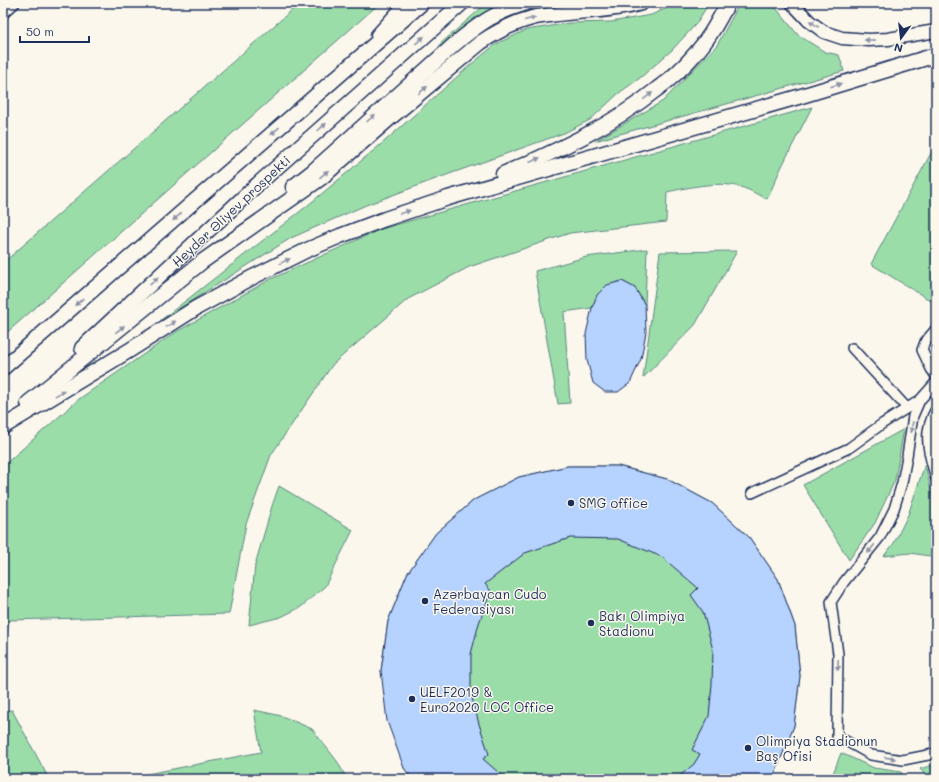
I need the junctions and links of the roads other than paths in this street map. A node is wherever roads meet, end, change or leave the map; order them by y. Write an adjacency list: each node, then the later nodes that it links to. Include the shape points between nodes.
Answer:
1 (15, 3): 10 (street)
2 (398, 3): 13 (main road)
3 (406, 3): 13 (main road)
4 (422, 3): 13 (highway)
5 (462, 3): 24 (highway, Heydər Əliyev prospekti, one-way to 5, via 258,184)
6 (526, 3): 15 (highway, one-way to 6, via 312,172 456,43 494,16)
7 (641, 3): 15 (highway, one-way to 7, via 320,178 495,33 531,18 612,9)
8 (728, 3): 14 (highway, one-way to 8, via 576,141 644,100 695,55 713,32)
9 (792, 3): 11 (main road, one-way to 9, via 888,39 842,38 824,32)
10 (3, 14)
11 (936, 31)
12 (936, 56): 14 (highway, one-way to 12)
13 (346, 69): 18 (highway, one-way to 18)
14 (448, 198): 25 (highway, one-way to 14, via 196,308 253,277 340,236)
15 (203, 261): 24 (highway, one-way to 15)
16 (936, 329): 19 (street, via 922,350)
17 (852, 348): 22 (street)
18 (3, 368)
19 (936, 376)
20 (936, 382): 21 (street)
21 (920, 400): 22 (street); 28 (street, one-way to 28, via 913,416 908,456 894,509 880,537 831,602 838,654 837,736 872,756 903,760)
22 (907, 408): 27 (street, via 849,448)
23 (936, 409): 26 (street, via 930,421 928,437)
24 (3, 423)
25 (3, 427)
26 (936, 479)
27 (752, 492)
28 (936, 753)

